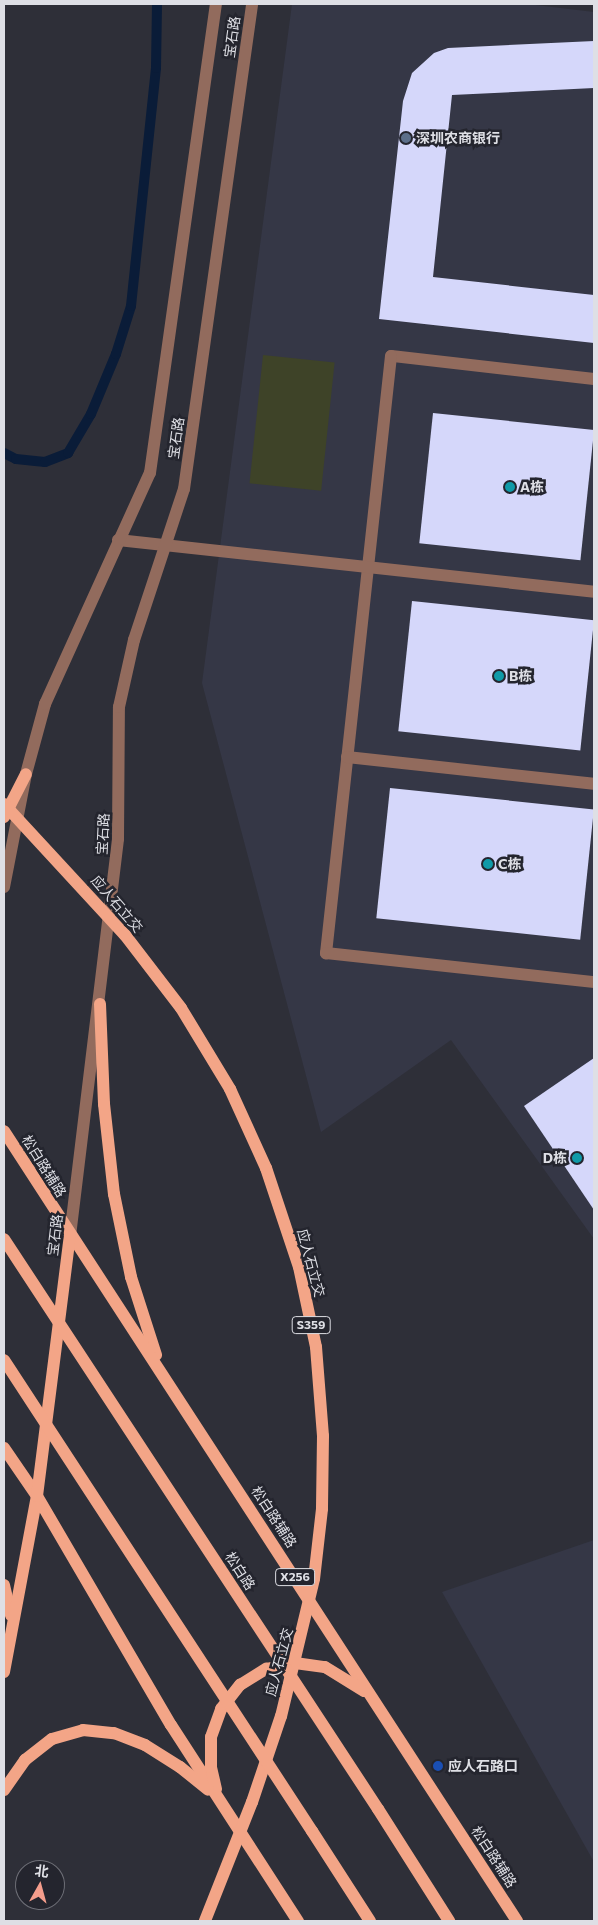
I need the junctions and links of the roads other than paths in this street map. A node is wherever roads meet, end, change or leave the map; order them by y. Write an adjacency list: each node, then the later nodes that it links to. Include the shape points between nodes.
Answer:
1 (216, 4): 4 (street, 宝石路, via 150,473)
2 (252, 4): 5 (street, 宝石路, via 184,489)
3 (594, 379): 6 (street, via 391,356)
4 (118, 540): 5 (street); 9 (street, 宝石路, via 45,704)
5 (165, 546): 6 (street); 15 (street, 宝石路, via 134,640 119,707 118,839)
6 (368, 568): 7 (street); 8 (street)
7 (594, 592)
8 (347, 757): 10 (street); 14 (street, via 326,953)
9 (26, 774): 12 (main road); 13 (street, 宝石路)
10 (594, 784)
11 (4, 804): 29 (main road, 应人石立交 / S359, bridge, via 125,934 181,1008 230,1089 266,1168 299,1267 316,1346 322,1509 314,1579 281,1716 252,1802)
12 (4, 817)
13 (4, 887)
14 (594, 982)
15 (100, 1004): 17 (street, 宝石路); 20 (main road, via 104,1104 114,1194 131,1277)
16 (4, 1131): 17 (main road, 松白路辅路)
17 (70, 1236): 20 (main road, 松白路辅路 / X256); 22 (main road, 宝石路)
18 (4, 1239): 32 (main road, 松白路, bridge)
19 (4, 1360): 31 (main road, bridge)
20 (161, 1372): 26 (main road, 松白路辅路 / X256)
21 (4, 1448): 22 (main road)
22 (37, 1496): 24 (main road, 宝石路); 28 (main road)
23 (4, 1585): 24 (main road)
24 (12, 1625): 25 (main road, 宝石路)
25 (4, 1672)
26 (379, 1706): 28 (main road, via 357,1684 325,1666 295,1663 266,1669 240,1685 221,1709 211,1737 211,1767); 33 (main road, 松白路辅路 / X256)
27 (4, 1790): 28 (main road, via 25,1760 45,1744 83,1730 114,1734 145,1745 180,1767)
28 (218, 1799): 30 (main road)
29 (205, 1921)
30 (298, 1921)
31 (370, 1921)
32 (449, 1921)
33 (517, 1921)

